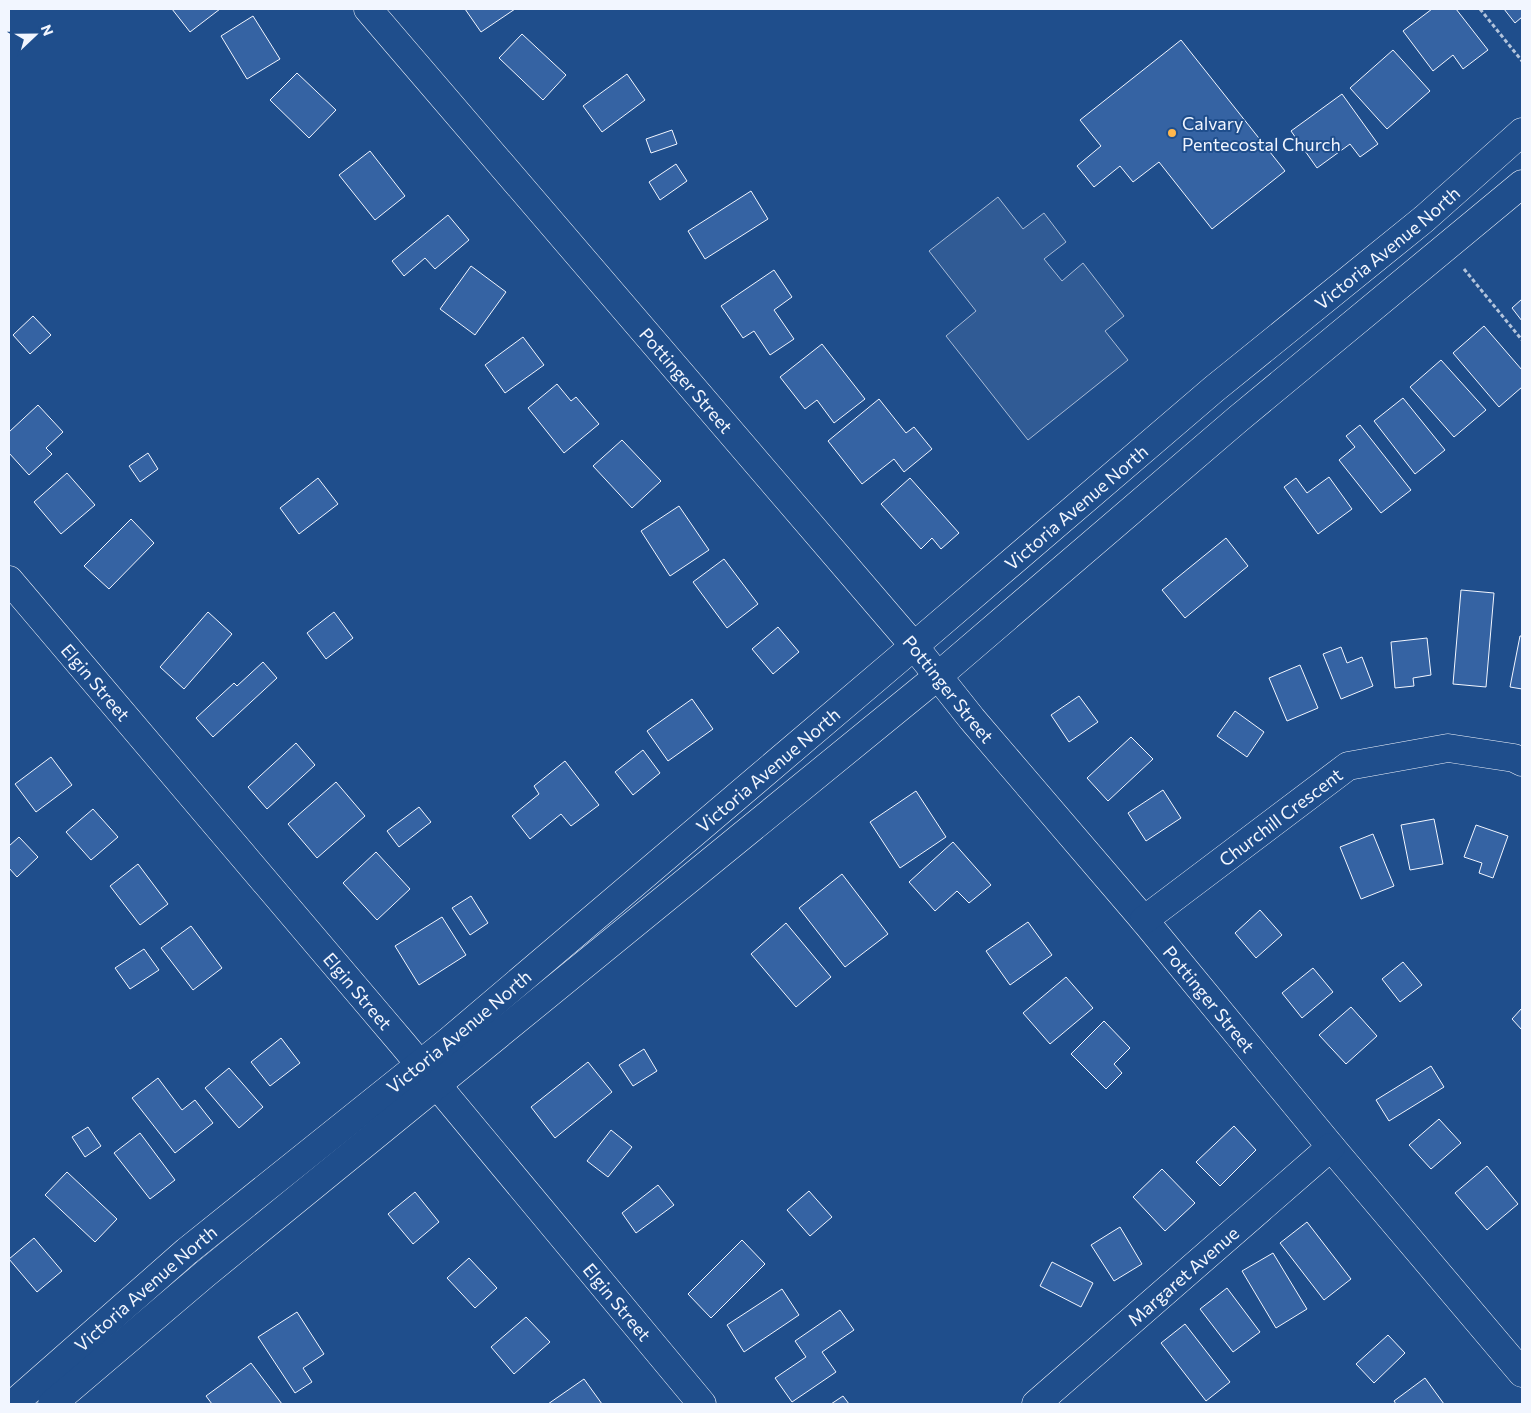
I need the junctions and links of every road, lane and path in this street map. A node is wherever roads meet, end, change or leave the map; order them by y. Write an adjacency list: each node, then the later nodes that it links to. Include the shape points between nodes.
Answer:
1 (368, 9): 11 (street, Pottinger Street)
2 (1480, 9): 3 (path)
3 (1522, 61)
4 (1522, 132): 8 (street, Victoria Avenue North, via 1424,219)
5 (1522, 184): 6 (street, Victoria Avenue North)
6 (1445, 249): 7 (path); 9 (street, Victoria Avenue North)
7 (1522, 340)
8 (1214, 389): 9 (street); 11 (street, Victoria Avenue North)
9 (1238, 419): 12 (street, Victoria Avenue North)
10 (9, 580): 15 (street, Elgin Street)
11 (914, 646): 12 (street, Pottinger Street); 15 (street, Victoria Avenue North)
12 (938, 676): 14 (street, Pottinger Street); 16 (street, Victoria Avenue North)
13 (1522, 762): 14 (street, Churchill Crescent, via 1448,748 1348,766)
14 (1144, 920): 17 (street, Pottinger Street)
15 (419, 1064): 16 (street, Elgin Street); 18 (street, Victoria Avenue North)
16 (437, 1086): 19 (street, Victoria Avenue North); 23 (street, Elgin Street)
17 (1331, 1147): 20 (street, Pottinger Street); 24 (street, Margaret Avenue)
18 (187, 1251): 19 (street); 21 (street, Victoria Avenue North)
19 (205, 1274): 22 (street, Victoria Avenue North)
20 (1522, 1374)
21 (13, 1404)
22 (52, 1404)
23 (702, 1404)
24 (1036, 1404)

